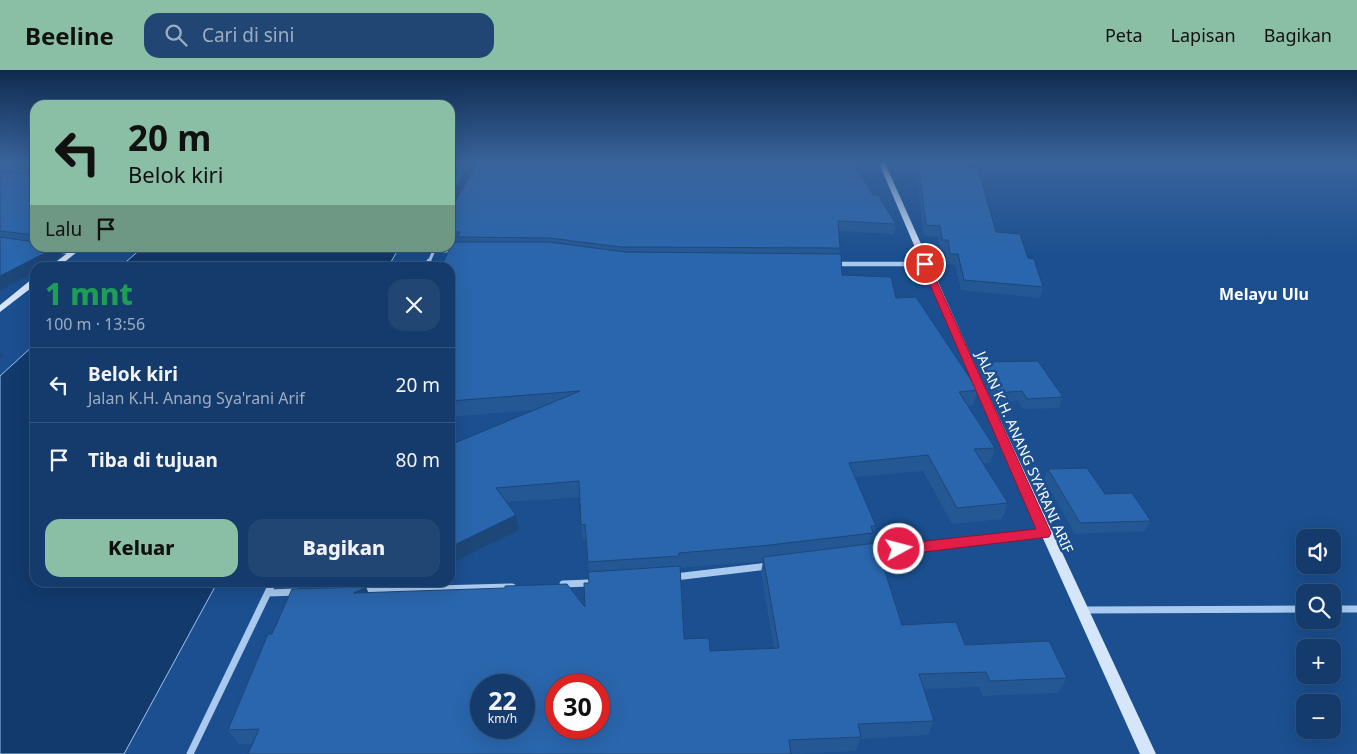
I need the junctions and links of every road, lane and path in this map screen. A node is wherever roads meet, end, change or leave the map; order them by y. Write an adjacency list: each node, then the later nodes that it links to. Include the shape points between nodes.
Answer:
1 (895, 193): 8 (street, JALAN K.H. ANANG SYA'RANI ARIF)
2 (455, 250): 3 (street)
3 (463, 251)
4 (64, 252): 5 (street)
5 (71, 253): 6 (street)
6 (60, 262)
7 (830, 264): 8 (street)
8 (925, 264): 11 (street, JALAN K.H. ANANG SYA'RANI ARIF)
9 (30, 285): 10 (street)
10 (0, 309)
11 (1044, 533): 12 (street); 25 (street, JALAN K.H. ANANG SYA'RANI ARIF)
12 (870, 553)
13 (774, 565): 14 (street)
14 (668, 578)
15 (601, 582): 16 (street)
16 (554, 585)
17 (271, 587): 21 (street)
18 (515, 587): 19 (street)
19 (357, 591)
20 (308, 592): 21 (street)
21 (268, 593): 26 (street)
22 (1296, 609): 25 (street)
23 (1341, 609): 24 (street)
24 (1357, 609)
25 (1082, 610): 27 (street, JALAN K.H. ANANG SYA'RANI ARIF)
26 (190, 754)
27 (1148, 754)

